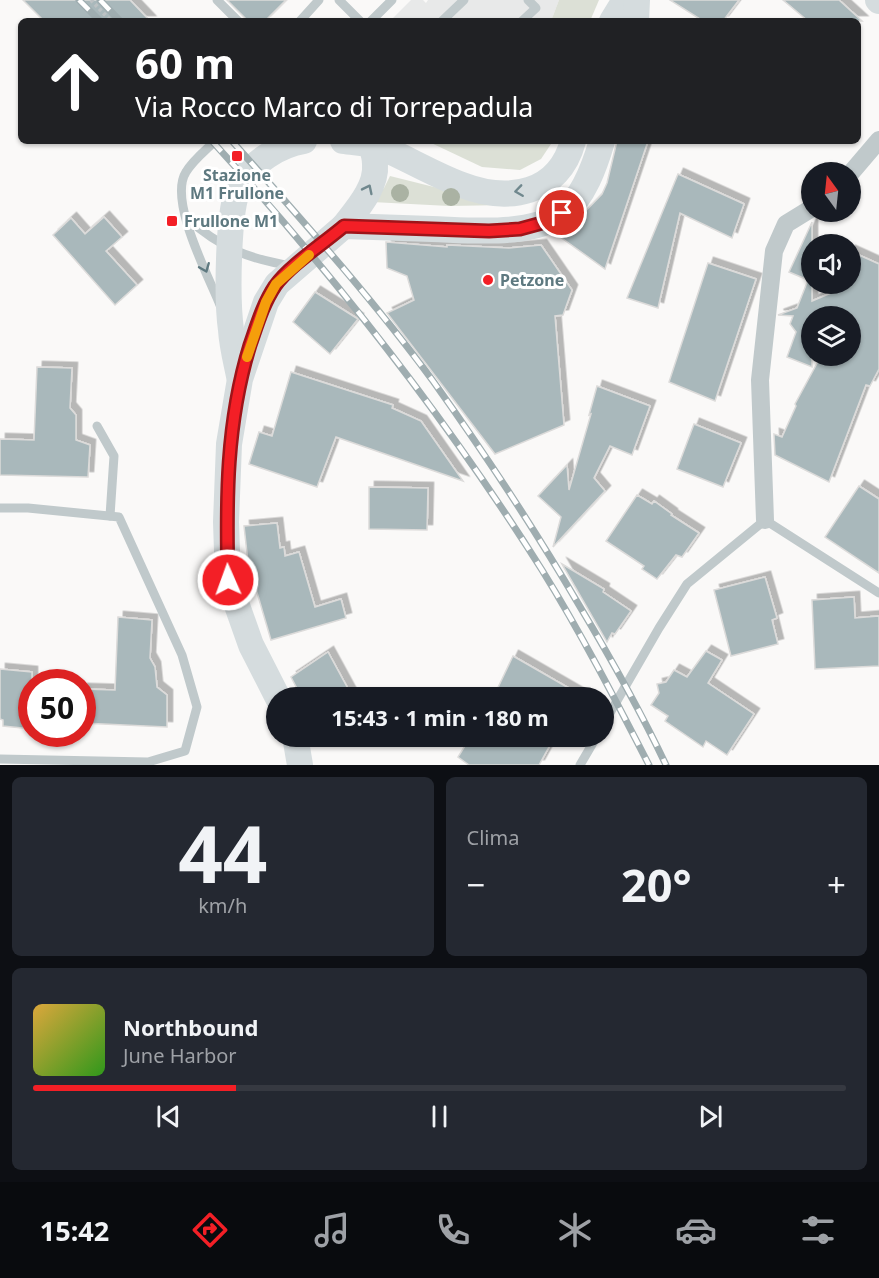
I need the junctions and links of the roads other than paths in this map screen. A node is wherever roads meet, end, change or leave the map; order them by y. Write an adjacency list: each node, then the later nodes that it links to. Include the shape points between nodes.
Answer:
1 (217, 0): 9 (lane)
2 (319, 0): 10 (lane)
3 (339, 0): 11 (lane)
4 (392, 0): 12 (lane)
5 (464, 0): 13 (lane)
6 (528, 0): 14 (lane, via 536,8)
7 (625, 0): 15 (main road)
8 (637, 0): 16 (main road)
9 (235, 18)
10 (303, 18)
11 (357, 18)
12 (374, 18)
13 (445, 18)
14 (525, 18)
15 (614, 18)
16 (636, 18)
17 (879, 140): 24 (street)
18 (212, 144): 25 (lane, via 186,171 180,185)
19 (289, 144): 28 (main road, via 258,164 240,184 233,209)
20 (370, 144): 27 (main road, one-way to 20, via 374,178)
21 (373, 144): 22 (main road, one-way to 21, via 562,169 553,178 537,188 500,193 465,186)
22 (572, 144)
23 (601, 144): 27 (main road, via 577,198 562,213 542,223 489,231)
24 (860, 162)
25 (183, 214): 28 (lane, via 202,232); 30 (lane, one-way to 30)
26 (801, 215): 35 (street, via 786,224 774,251 760,380)
27 (344, 226): 29 (main road)
28 (230, 248): 29 (lane, via 258,260); 30 (main road)
29 (295, 267): 31 (main road, via 276,284 266,302)
30 (230, 329): 31 (main road)
31 (240, 379): 37 (main road, via 229,444 228,580 251,645)
32 (97, 426): 34 (lane, via 114,456)
33 (0, 508): 34 (lane)
34 (110, 516): 41 (lane, via 119,517 182,656 197,707 185,751 148,762)
35 (765, 519): 36 (lane); 38 (lane, via 687,584)
36 (879, 592)
37 (272, 687)
38 (614, 707)
39 (297, 747): 42 (main road)
40 (591, 747): 43 (lane)
41 (0, 759)
42 (300, 765)
43 (580, 765)

